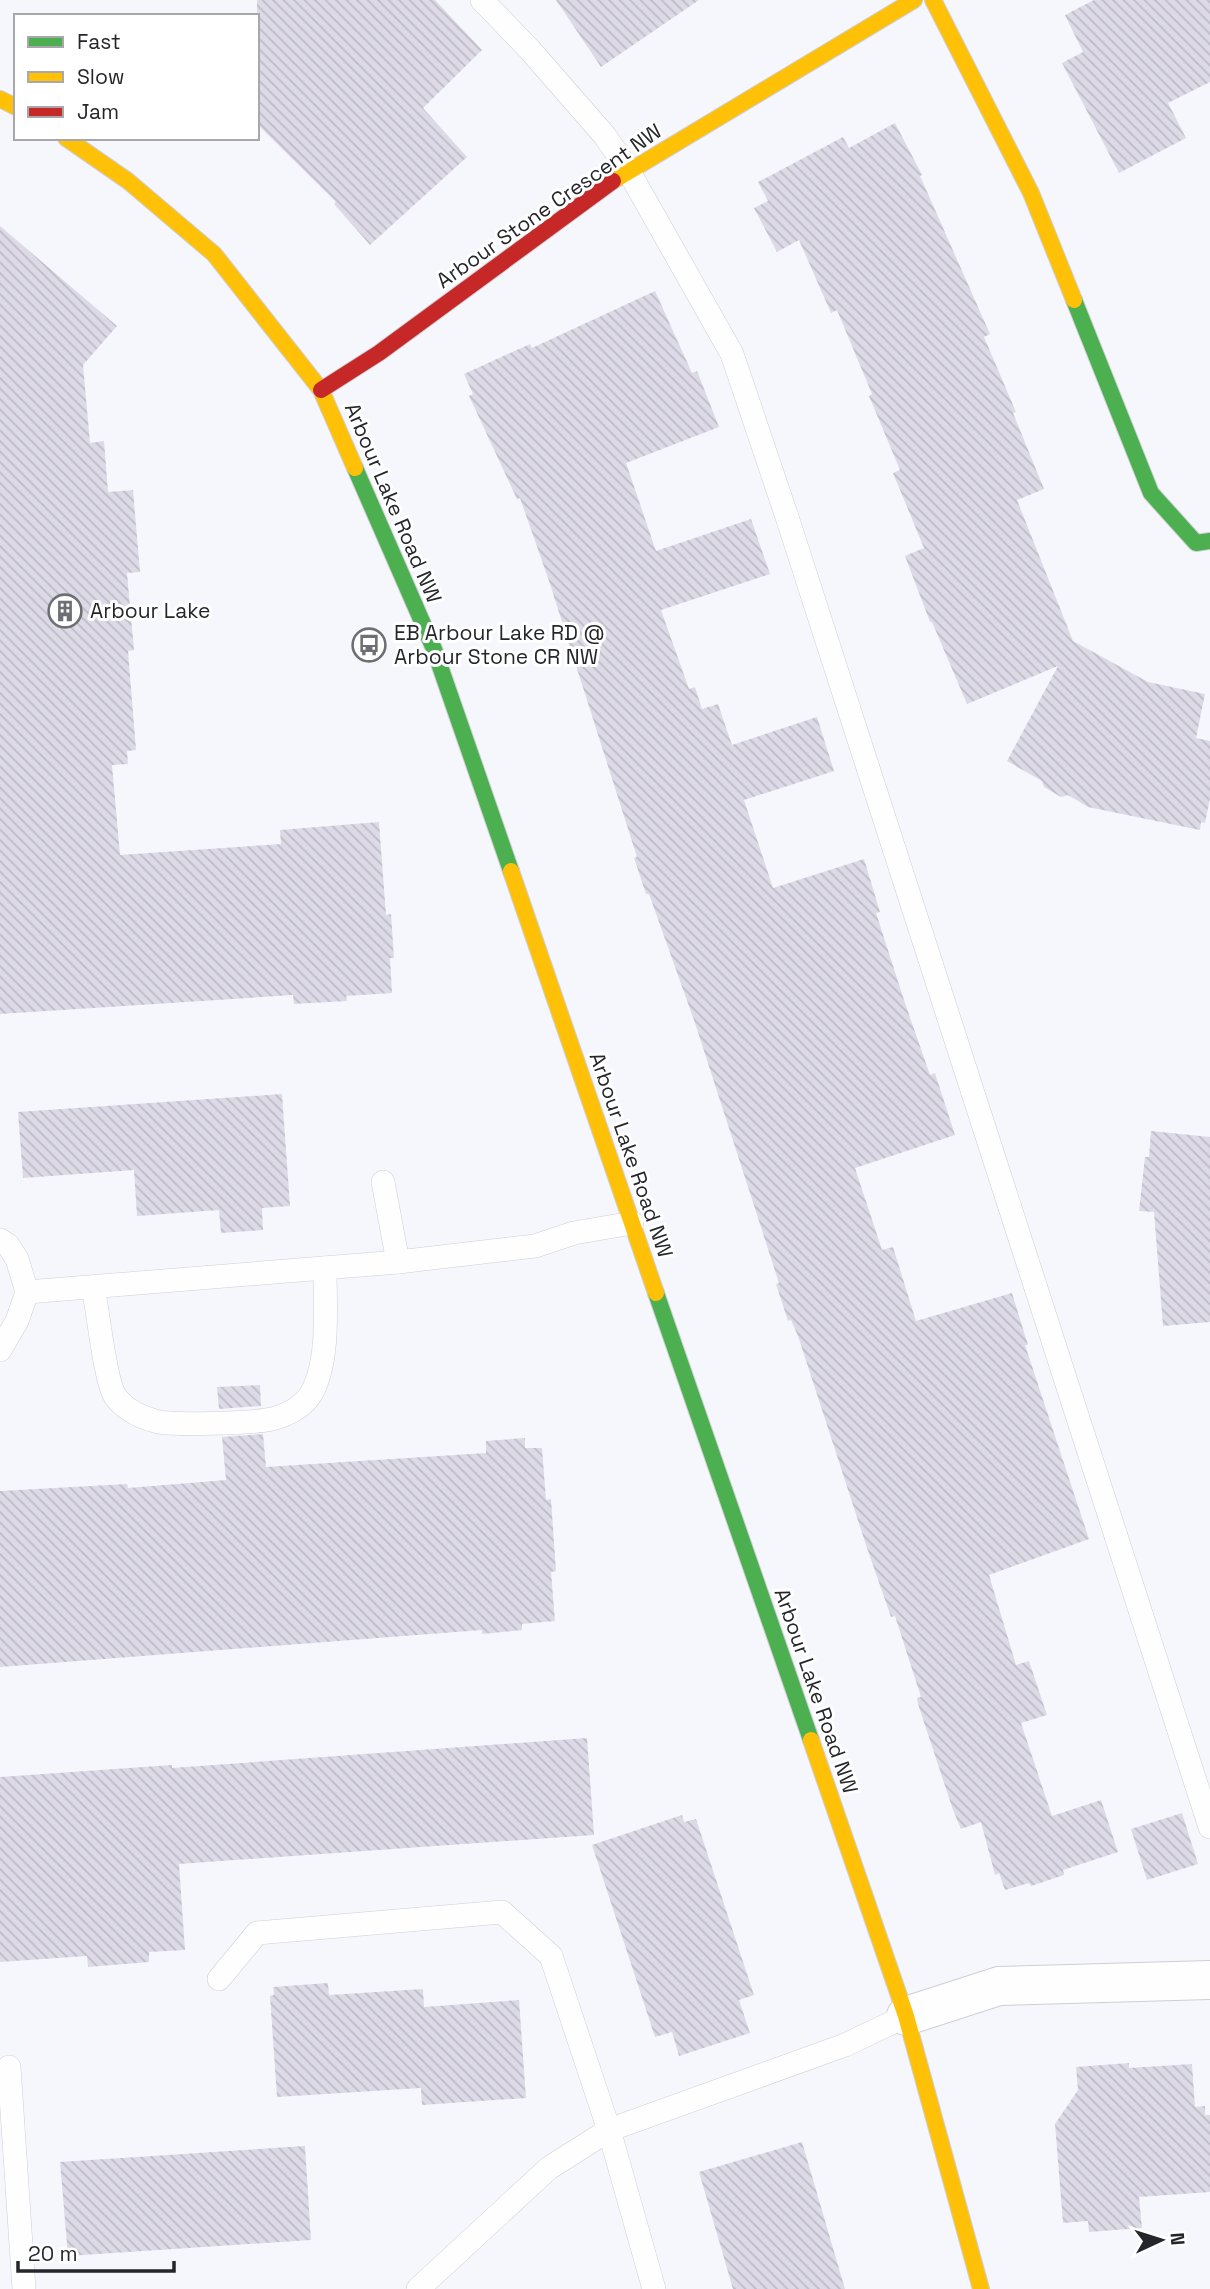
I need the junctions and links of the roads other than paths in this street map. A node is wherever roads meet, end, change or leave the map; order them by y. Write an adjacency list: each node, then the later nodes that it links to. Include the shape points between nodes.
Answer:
1 (482, 0): 5 (lane, via 605,136)
2 (914, 0): 5 (street, Arbour Stone Crescent NW)
3 (933, 0): 7 (street, via 1031,193 1151,493 1196,543)
4 (69, 140): 6 (street, Arbour Lake Road NW, via 128,181 214,254)
5 (628, 170): 6 (street, Arbour Stone Crescent NW, via 379,353); 16 (lane, via 732,354)
6 (321, 390): 9 (street, Arbour Lake Road NW, via 434,649)
7 (1210, 541)
8 (383, 1182): 11 (lane)
9 (632, 1223): 11 (lane, via 574,1233 535,1246); 19 (street, Arbour Lake Road NW)
10 (0, 1240): 14 (lane, via 17,1259)
11 (398, 1262): 12 (lane)
12 (325, 1268): 13 (lane); 13 (lane, via 323,1358 318,1380 296,1410 271,1419 158,1423 125,1407 114,1395 107,1370)
13 (93, 1287): 14 (lane)
14 (27, 1292): 15 (lane)
15 (0, 1350)
16 (1210, 1827)
17 (219, 1979): 21 (lane, via 257,1933 502,1912 551,1956)
18 (1210, 1980): 19 (street, via 999,1986)
19 (906, 2016): 21 (lane, via 845,2045); 25 (street, Arbour Lake Road NW)
20 (9, 2067): 22 (lane)
21 (609, 2130): 23 (lane, via 550,2168); 24 (lane)
22 (24, 2289)
23 (418, 2289)
24 (654, 2289)
25 (981, 2289)

